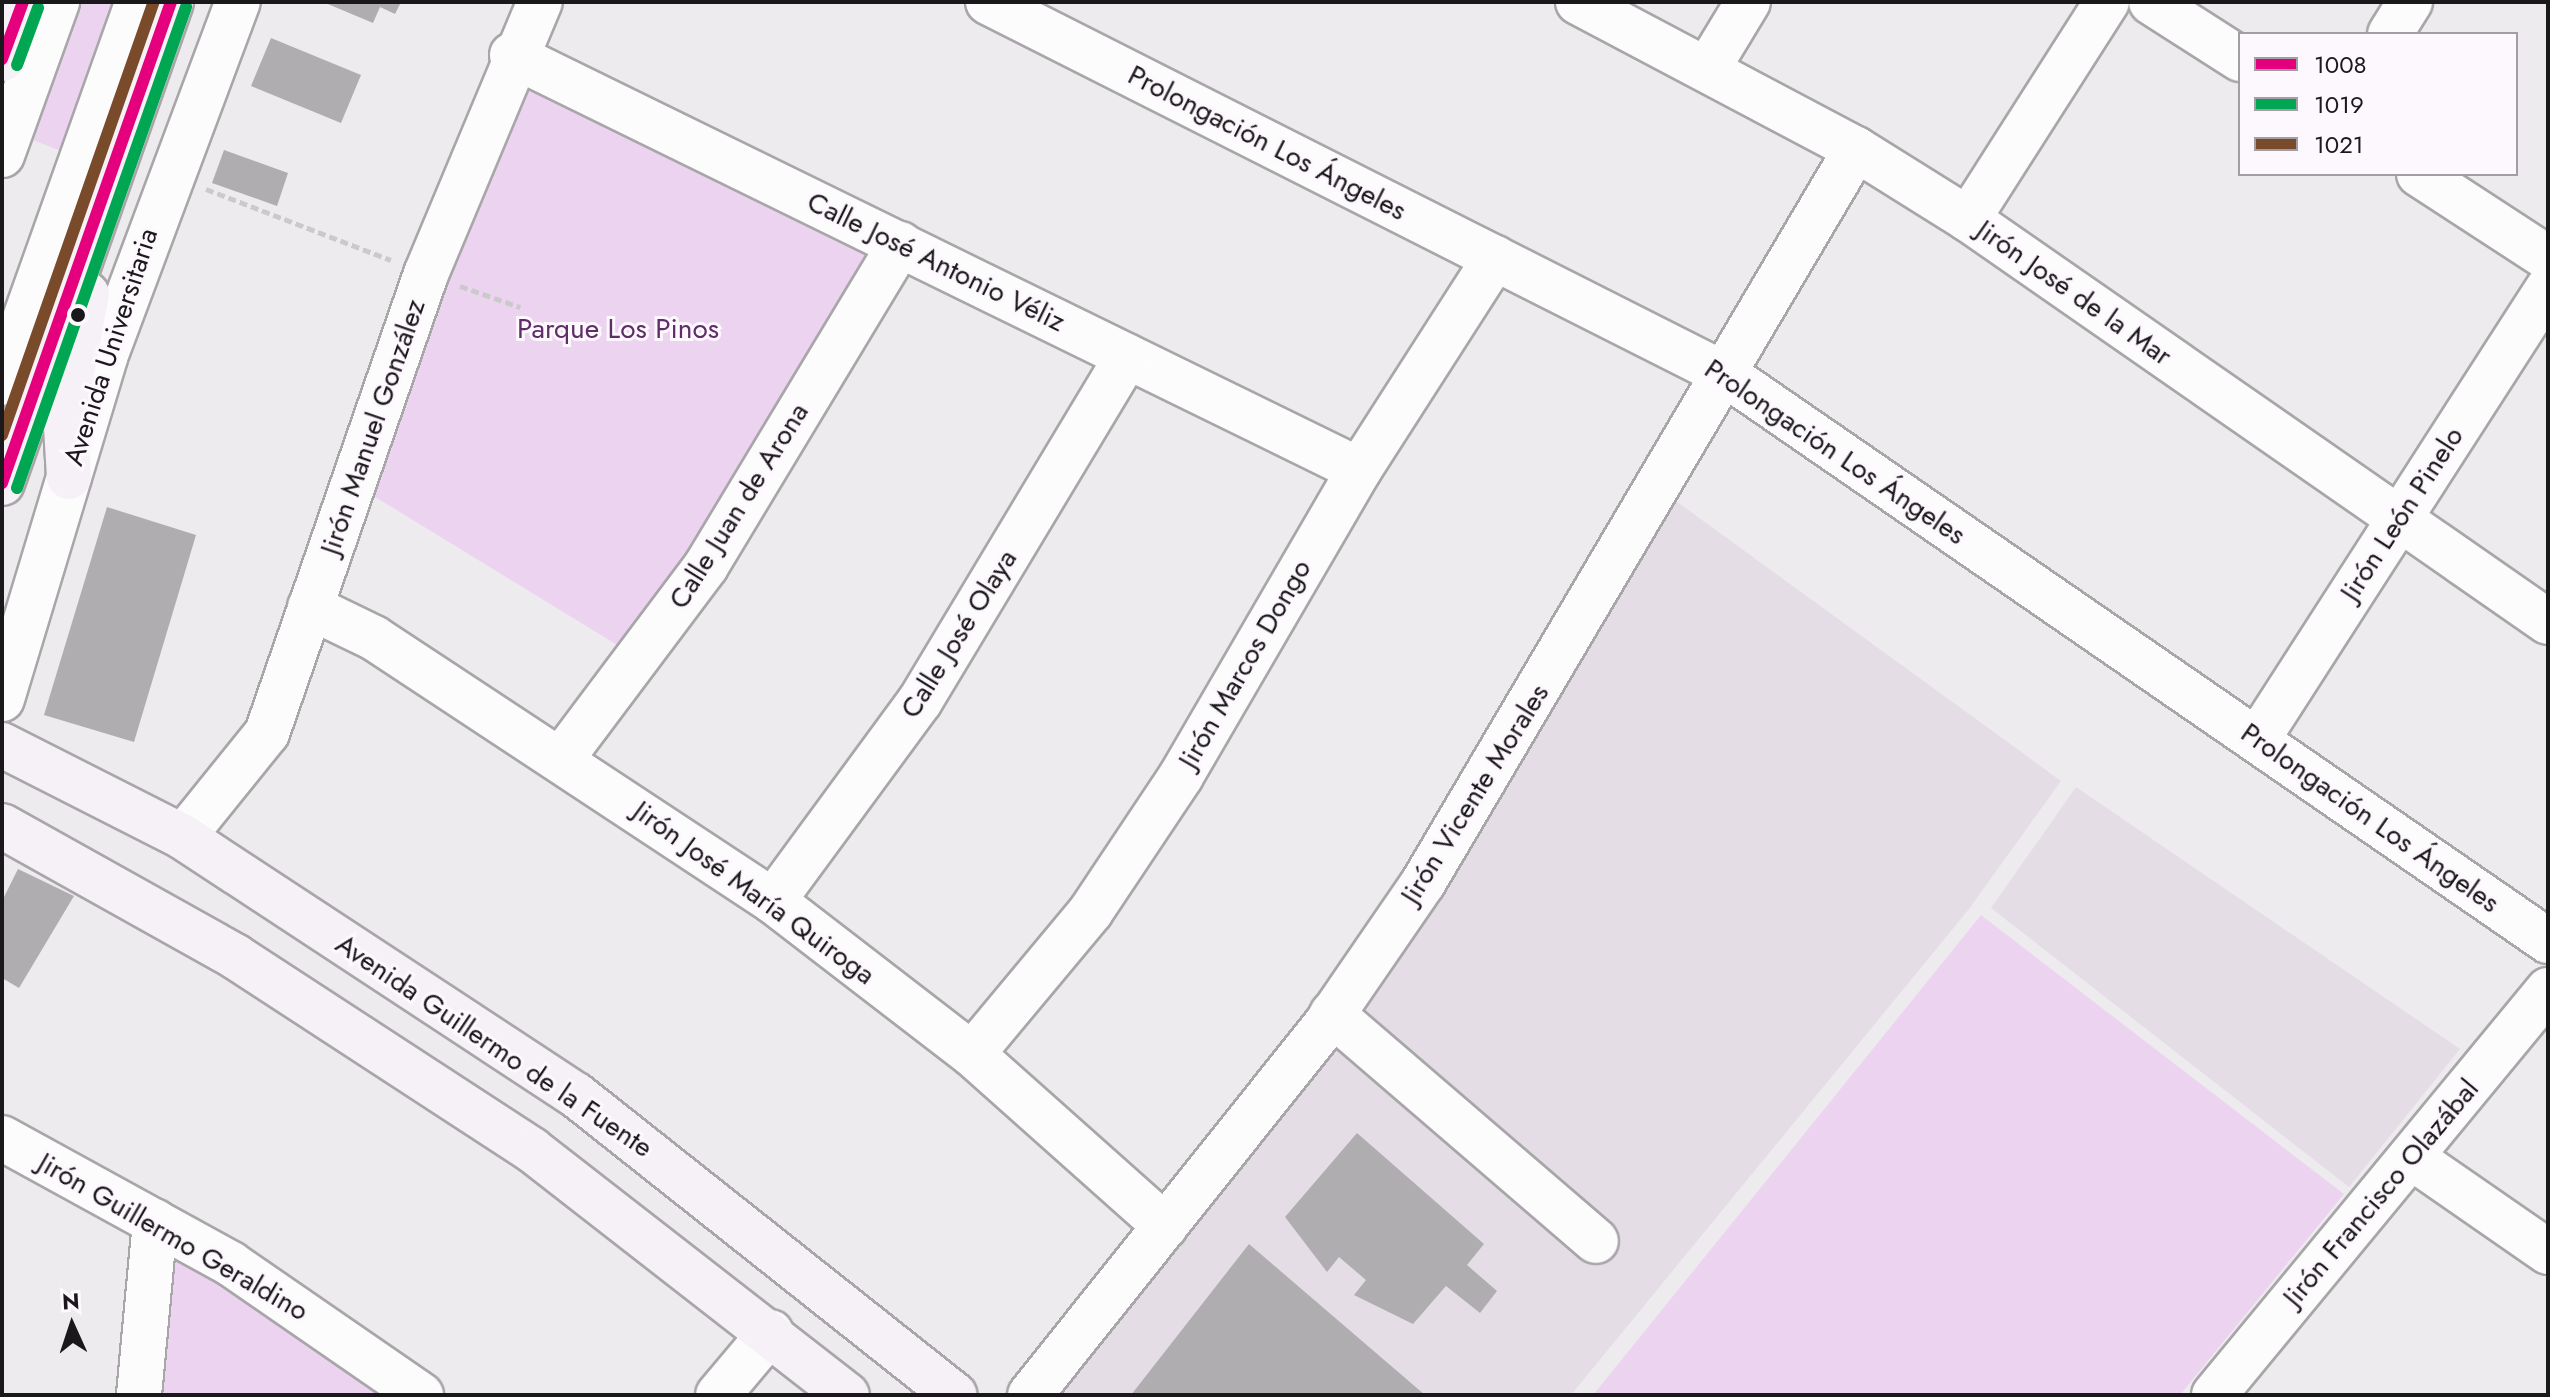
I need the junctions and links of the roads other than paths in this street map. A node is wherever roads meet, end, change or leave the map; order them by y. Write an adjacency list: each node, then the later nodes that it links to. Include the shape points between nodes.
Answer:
1 (23, 2): 16 (main road)
2 (57, 2): 19 (street)
3 (138, 2): 29 (street)
4 (171, 2): 21 (main road, Avenida Universitaria)
5 (238, 2): 31 (street, Avenida Universitaria, via 168,174)
6 (540, 2): 14 (street, Jirón Manuel González)
7 (988, 2): 24 (street, Prolongación Los Ángeles)
8 (1578, 2): 17 (street, Jirón José de la Mar)
9 (1748, 2): 17 (street)
10 (2107, 2): 22 (street)
11 (2151, 2): 15 (street)
12 (2410, 2): 13 (street)
13 (2391, 32)
14 (512, 55): 23 (street, Calle José Antonio Véliz); 34 (street, Jirón Manuel González, via 426,274)
15 (2238, 58)
16 (2, 59)
17 (1708, 68): 18 (street, Jirón José de la Mar)
18 (1856, 149): 22 (street, Jirón José de la Mar); 28 (street, Jirón Vicente Morales)
19 (2, 155)
20 (2422, 176): 25 (street)
21 (101, 189): 31 (main road, via 65,410); 32 (main road, Avenida Universitaria)
22 (1968, 219): 33 (street, Jirón José de la Mar)
23 (900, 244): 27 (street, Calle José Antonio Véliz); 39 (street, Calle Juan de Arona, via 706,566)
24 (1495, 258): 28 (street, Prolongación Los Ángeles); 30 (street, Jirón Marcos Dongo)
25 (2548, 258)
26 (2548, 288): 33 (street, Jirón León Pinelo)
27 (1127, 356): 30 (street, Calle José Antonio Véliz); 43 (street, Calle José Olaya, via 920,701)
28 (1728, 376): 37 (street, Prolongación Los Ángeles); 49 (street, Jirón Vicente Morales, via 1423,883)
29 (2, 383)
30 (1359, 470): 50 (street, Jirón Marcos Dongo, via 1148,825 1091,911)
31 (69, 477): 36 (street, Avenida Universitaria)
32 (2, 483)
33 (2399, 518): 35 (street, Jirón José de la Mar); 37 (street, Jirón León Pinelo)
34 (310, 607): 39 (street, Jirón José María Quiroga, via 374,638); 41 (street, Jirón Manuel González, via 267,733)
35 (2548, 622)
36 (2, 699)
37 (2257, 740): 44 (street, Prolongación Los Ángeles)
38 (2, 745): 41 (main road, Avenida Guillermo de la Fuente)
39 (562, 758): 43 (street, Jirón José María Quiroga)
40 (2, 826): 46 (main road)
41 (183, 837): 42 (main road, Avenida Guillermo de la Fuente)
42 (272, 895): 45 (main road, Avenida Guillermo de la Fuente); 46 (main road, via 263,933)
43 (773, 901): 50 (street, Jirón José María Quiroga)
44 (2548, 941)
45 (353, 948): 48 (main road, via 324,974); 62 (main road, Avenida Guillermo de la Fuente, via 576,1095)
46 (236, 957): 48 (main road)
47 (2548, 990): 52 (street, Jirón Francisco Olazábal)
48 (318, 1008): 57 (main road, via 532,1150)
49 (1332, 1014): 54 (street, Jirón Vicente Morales); 55 (street)
50 (972, 1054): 54 (street, Jirón José María Quiroga)
51 (2, 1138): 53 (street, Jirón Guillermo Geraldino)
52 (2411, 1157): 56 (street); 64 (street, Jirón Francisco Olazábal)
53 (155, 1222): 58 (street); 59 (street, Jirón Guillermo Geraldino, via 300,1308)
54 (1165, 1226): 63 (street, Jirón Vicente Morales)
55 (1596, 1241)
56 (2548, 1252)
57 (771, 1332): 60 (street); 61 (main road)
58 (139, 1395)
59 (421, 1395)
60 (718, 1395)
61 (847, 1395)
62 (954, 1395)
63 (1030, 1395)
64 (2214, 1395)

